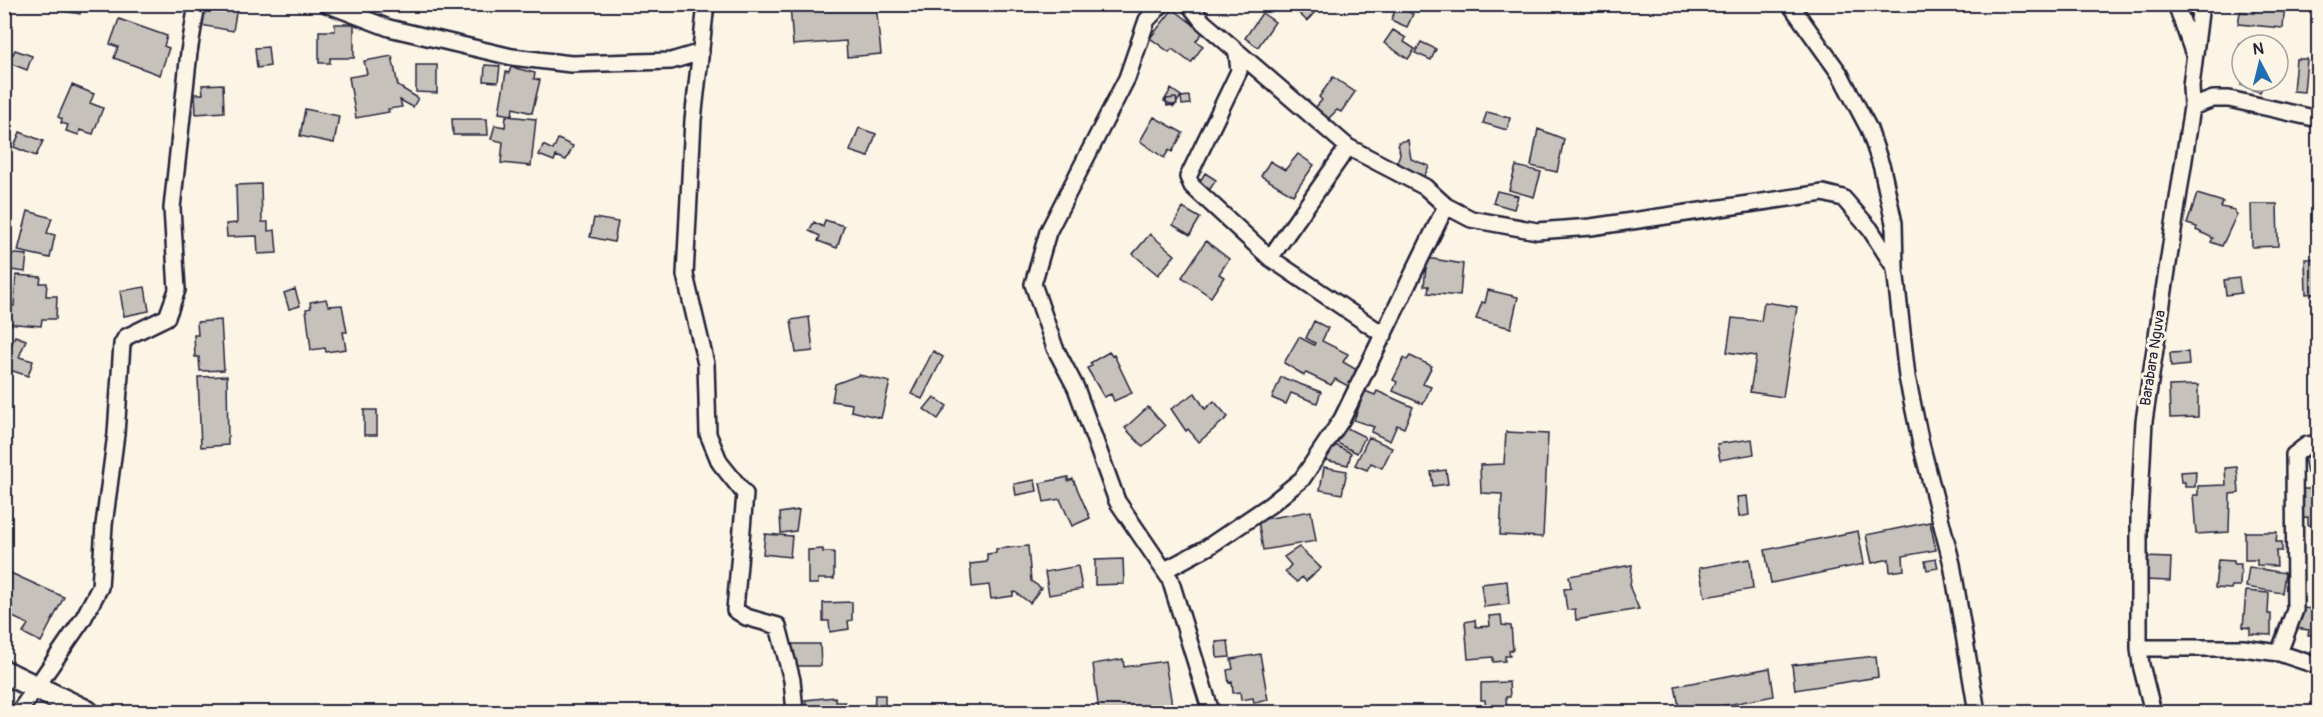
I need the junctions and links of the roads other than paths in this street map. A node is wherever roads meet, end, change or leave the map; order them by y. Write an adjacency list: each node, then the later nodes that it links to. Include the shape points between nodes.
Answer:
1 (197, 4): 25 (street, via 172,208 177,290 167,317 126,337 122,344 100,587)
2 (326, 4): 9 (street, via 389,28 512,57 571,64 671,62)
3 (706, 4): 9 (street)
4 (1162, 4): 20 (street, via 1147,20 1127,78 1048,232 1033,284 1055,348 1076,388 1116,501)
5 (1189, 4): 10 (street)
6 (1790, 4): 17 (street, via 1840,74 1869,129 1894,223)
7 (2176, 4): 11 (street)
8 (2201, 4): 11 (street, Barabara Nguva)
9 (701, 52): 28 (street, via 693,120 685,275 706,364 708,434 720,463 745,494 735,610 778,626 792,680)
10 (1237, 53): 14 (street); 16 (street, via 1239,71 1188,177 1191,186)
11 (2195, 58): 12 (street, Barabara Nguva)
12 (2192, 107): 13 (street, via 2213,99 2229,99); 21 (street, Barabara Nguva, via 2144,421)
13 (2319, 119)
14 (1348, 147): 15 (street, via 1425,187); 16 (street)
15 (1446, 206): 17 (street, via 1470,219 1537,231 1591,227 1823,193 1843,198 1870,229); 18 (street)
16 (1270, 258): 18 (street)
17 (1895, 268): 30 (street, via 1907,377 1952,564)
18 (1384, 335): 20 (street, via 1342,419 1302,479 1208,547)
19 (2319, 443): 22 (street, via 2307,445 2294,455 2295,610)
20 (1165, 570): 29 (street)
21 (2139, 648): 22 (street, via 2243,648); 31 (street, Barabara Nguva)
22 (2279, 653): 23 (street)
23 (2319, 666)
24 (4, 672): 25 (main road)
25 (35, 686): 26 (street); 27 (main road)
26 (19, 712)
27 (87, 712)
28 (795, 712)
29 (1211, 712)
30 (1977, 712)
31 (2153, 712)

